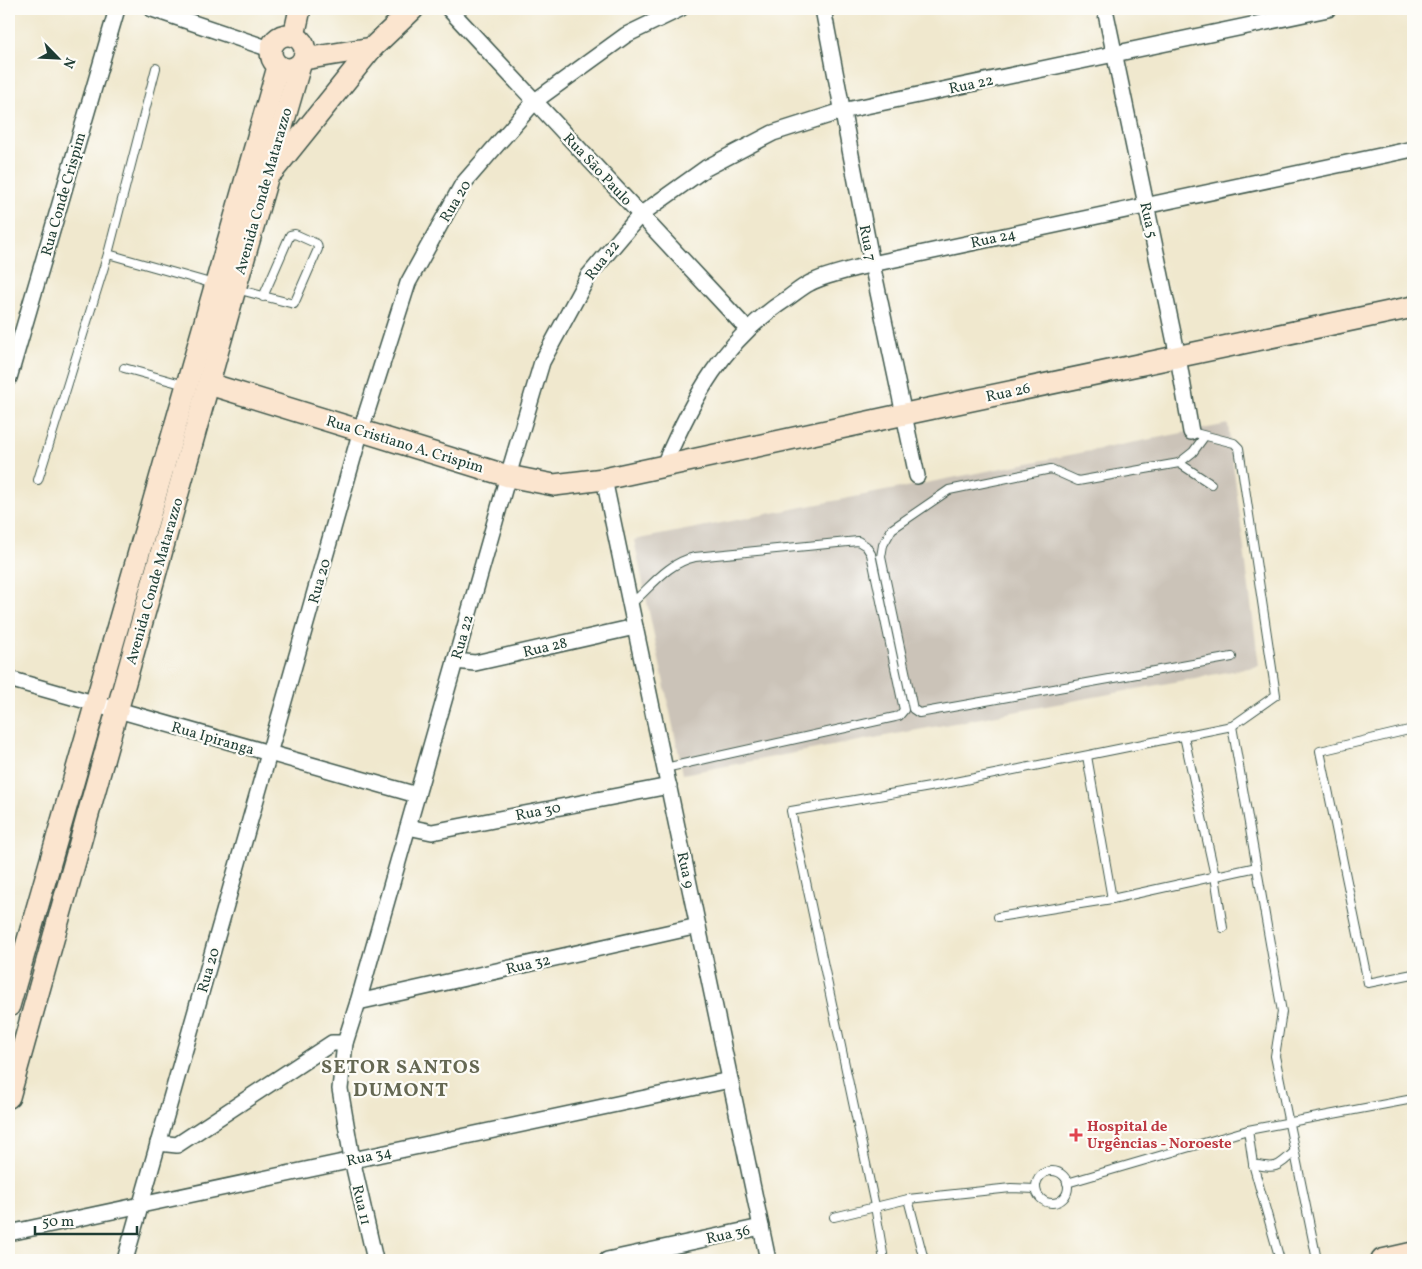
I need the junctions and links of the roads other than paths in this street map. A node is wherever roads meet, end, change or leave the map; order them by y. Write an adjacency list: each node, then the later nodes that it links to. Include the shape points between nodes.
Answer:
1 (117, 9): 28 (street, Rua Conde Crispim)
2 (152, 9): 13 (street)
3 (300, 9): 10 (street)
4 (413, 9): 11 (street)
5 (449, 9): 16 (street, Rua São Paulo)
6 (680, 9): 16 (street, Rua 20, via 626,35)
7 (823, 9): 17 (street, Rua 7)
8 (1105, 9): 12 (street, Rua 5)
9 (1328, 9): 12 (street, Rua 22)
10 (294, 36): 13 (street, via 277,38); 14 (street, via 302,42 305,50)
11 (372, 48): 14 (street); 19 (street)
12 (1114, 54): 17 (street, Rua 22); 20 (street, Rua 5)
13 (274, 58): 14 (street, via 286,70); 24 (street, Avenida Conde Matarazzo)
14 (302, 62): 19 (street, Avenida Conde Matarazzo)
15 (156, 68): 22 (lane)
16 (535, 101): 21 (street, Rua São Paulo); 35 (street, Rua 20, via 462,185 408,284)
17 (842, 111): 21 (street, Rua 22, via 773,133 706,168); 23 (street, Rua 7)
18 (1413, 149): 20 (street, Rua 24)
19 (266, 179): 24 (street, Avenida Conde Matarazzo)
20 (1146, 206): 23 (street, Rua 24); 29 (street, Rua 5)
21 (640, 214): 27 (street, Rua São Paulo); 39 (street, Rua 22, via 589,275 542,362)
22 (108, 254): 24 (lane); 42 (lane)
23 (872, 264): 27 (street, Rua 24, via 810,282); 34 (street, Rua 7)
24 (225, 287): 25 (lane); 32 (street, Avenida Conde Matarazzo); 33 (street, Avenida Conde Matarazzo)
25 (263, 297): 25 (lane, via 289,236 295,234 317,244 318,249 295,303)
26 (1413, 307): 29 (street, Rua 26)
27 (747, 329): 38 (street, Rua 24, via 719,362 683,421)
28 (14, 341): 31 (street, Rua Conde Crispim)
29 (1178, 357): 34 (street, Rua 26); 36 (street, Rua 5)
30 (124, 368): 33 (lane)
31 (9, 378)
32 (209, 384): 35 (street, Rua Cristiano A. Crispim); 50 (street, Avenida Conde Matarazzo)
33 (186, 386): 49 (street, Avenida Conde Matarazzo)
34 (905, 414): 38 (street, Rua 26); 40 (street, Rua 7)
35 (361, 430): 39 (street, Rua Cristiano A. Crispim); 54 (street, Rua 20)
36 (1197, 434): 37 (lane, via 1194,452); 51 (lane, via 1234,443 1239,448 1276,695)
37 (1179, 463): 43 (lane); 46 (lane, via 1078,482 1051,469 949,490 892,529 883,545 881,557 913,709 925,713)
38 (663, 467): 41 (street, Rua 26)
39 (508, 476): 41 (street, Rua Cristiano A. Crispim, via 554,485); 47 (street, Rua 22)
40 (917, 476)
41 (604, 479): 44 (street, Rua 9)
42 (38, 480)
43 (1211, 484)
44 (630, 605): 45 (street, Rua 9); 56 (lane, via 664,572 684,560 858,541 869,550 877,583 904,710 899,716)
45 (635, 627): 47 (street, Rua 28, via 475,663); 56 (street, Rua 9)
46 (1232, 657)
47 (455, 661): 58 (street, Rua 22)
48 (9, 679): 49 (street, Rua Ipiranga)
49 (94, 704): 50 (street, Rua Ipiranga); 68 (street, Avenida Conde Matarazzo)
50 (118, 711): 54 (street, Rua Ipiranga); 71 (street, Avenida Conde Matarazzo)
51 (1232, 726): 53 (lane); 60 (lane)
52 (1413, 729): 66 (lane, via 1320,751 1368,983)
53 (1184, 736): 55 (lane); 61 (lane)
54 (270, 754): 58 (street, Rua Ipiranga); 75 (street, Rua 20)
55 (1087, 756): 62 (lane); 83 (lane, via 791,811)
56 (665, 768): 57 (street, Rua 9)
57 (669, 786): 59 (street, Rua 30, via 432,832); 64 (street, Rua 9)
58 (417, 795): 59 (street, Rua 22)
59 (408, 827): 67 (street, Rua 22)
60 (1256, 867): 61 (lane); 73 (lane, via 1282,1012 1275,1056)
61 (1215, 876): 62 (lane); 65 (lane)
62 (1112, 899): 63 (lane)
63 (998, 917)
64 (698, 926): 67 (street, Rua 32); 70 (street, Rua 9)
65 (1223, 928)
66 (1413, 974)
67 (358, 1002): 69 (street, Rua 11)
68 (9, 1006)
69 (345, 1042): 75 (street, via 332,1043 177,1145); 77 (street, Rua 11, via 340,1090)
70 (730, 1080): 77 (street, Rua 34); 85 (street, Rua 9)
71 (9, 1097)
72 (1413, 1099): 73 (lane)
73 (1289, 1122): 74 (lane); 76 (lane)
74 (1248, 1130): 78 (lane); 79 (lane)
75 (158, 1143): 82 (street, Rua 20)
76 (1294, 1152): 78 (lane, via 1281,1165 1270,1168); 95 (lane)
77 (352, 1159): 82 (street, Rua 34); 89 (street, Rua 11)
78 (1253, 1164): 94 (lane)
79 (1067, 1183): 80 (lane, via 1061,1174 1051,1171 1041,1175); 80 (lane, via 1066,1194 1058,1201 1042,1199)
80 (1036, 1189): 81 (lane, via 1010,1188)
81 (908, 1199): 83 (lane); 93 (lane)
82 (141, 1204): 86 (street, Rua 34); 88 (street, Rua 20)
83 (875, 1206): 84 (lane); 92 (lane)
84 (834, 1217)
85 (761, 1227): 90 (street, Rua 36); 91 (street, Rua 9)
86 (9, 1233)
87 (1413, 1253): 96 (street)
88 (125, 1260)
89 (375, 1260)
90 (607, 1260)
91 (768, 1260)
92 (884, 1260)
93 (924, 1260)
94 (1280, 1260)
95 (1316, 1260)
96 (1382, 1260)

